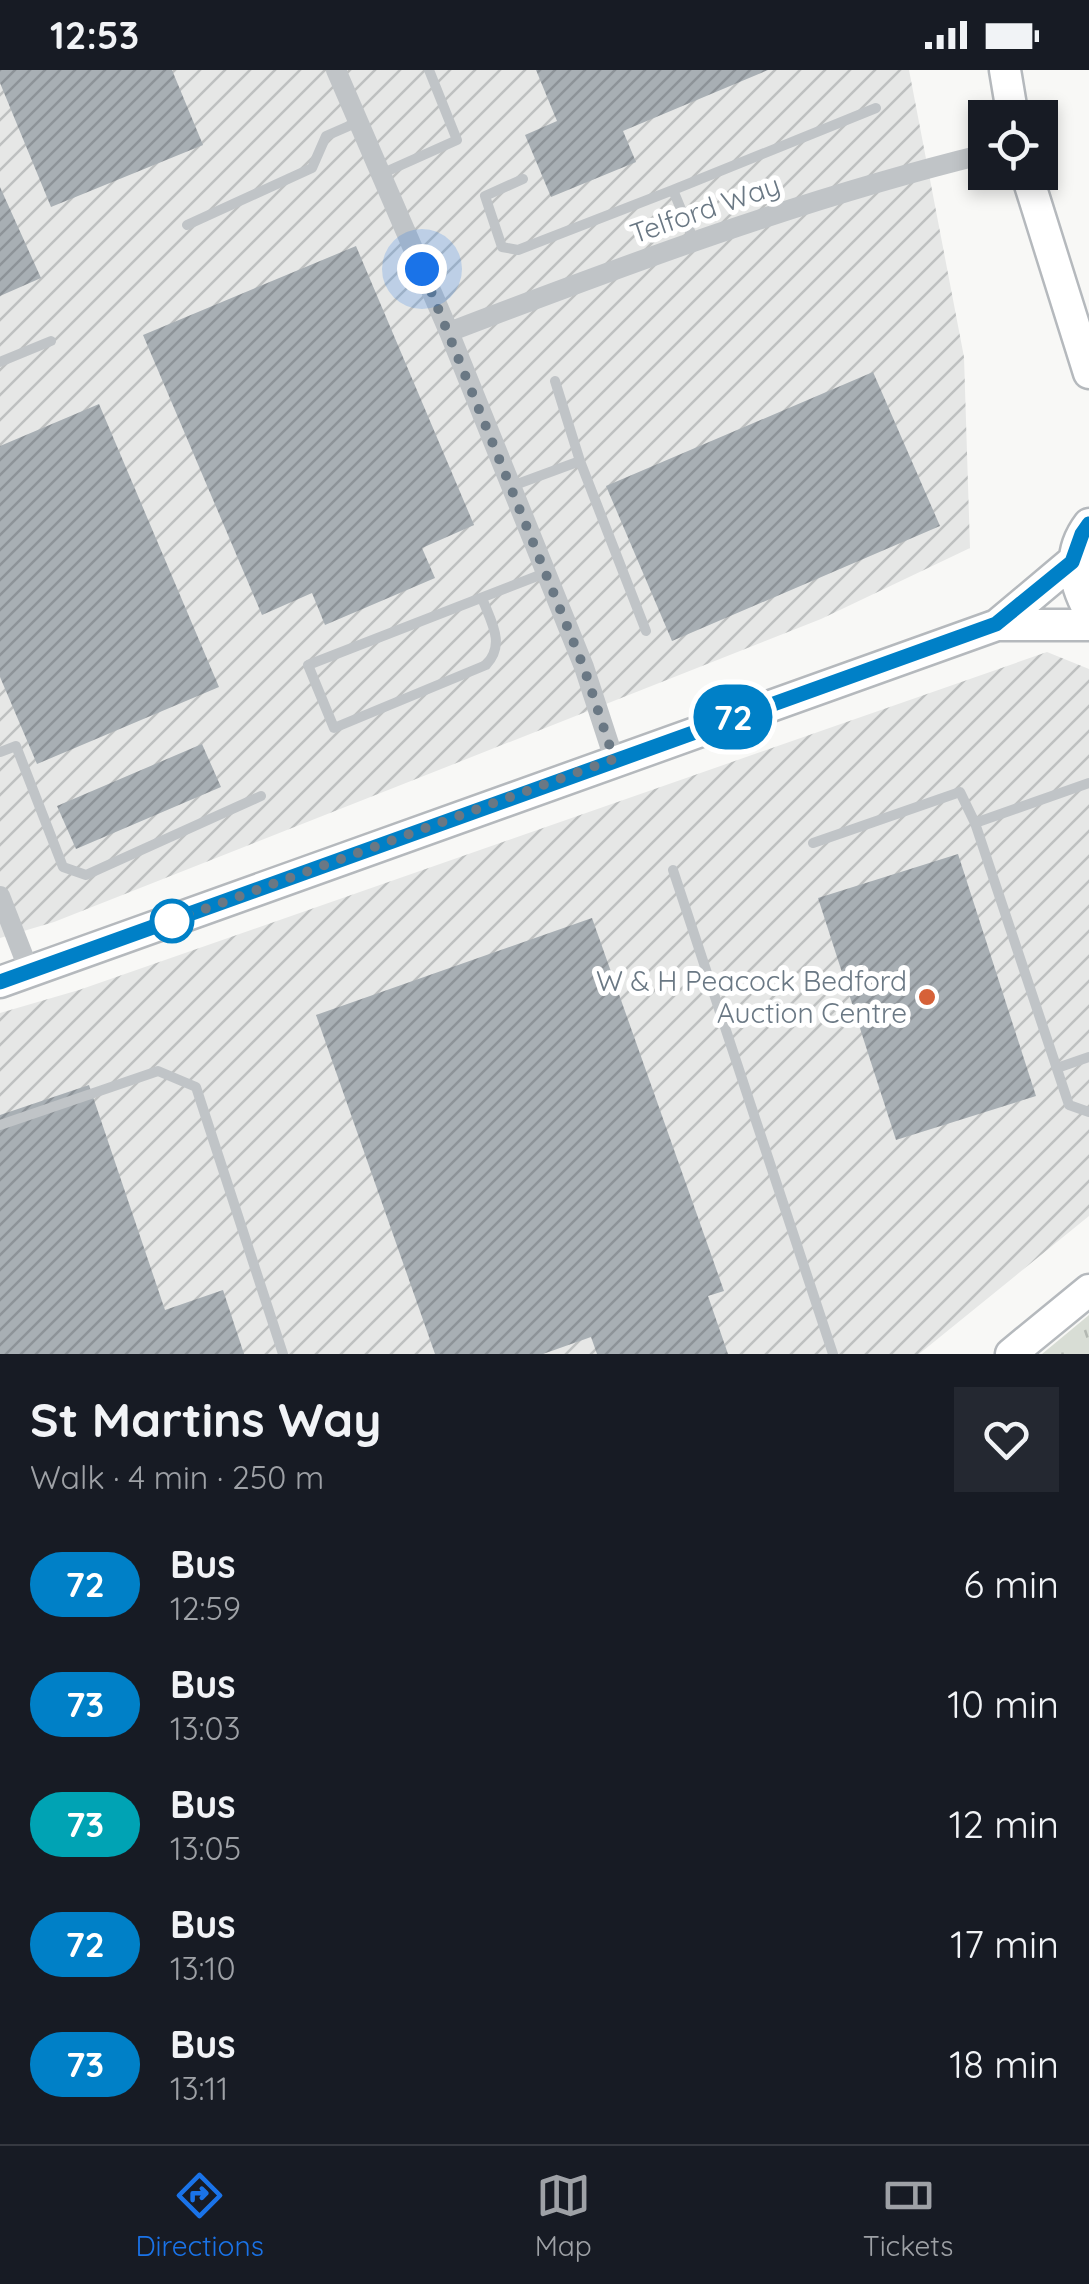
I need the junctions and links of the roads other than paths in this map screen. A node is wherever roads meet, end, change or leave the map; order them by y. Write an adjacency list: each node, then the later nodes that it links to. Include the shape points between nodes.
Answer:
1 (336, 70): 6 (street)
2 (429, 70): 8 (lane, via 456,140)
3 (1005, 70): 4 (street)
4 (1010, 100)
5 (876, 108): 10 (lane)
6 (358, 121): 8 (street); 12 (lane, via 326,136 312,168)
7 (968, 158): 13 (street, Telford Way)
8 (381, 174): 14 (street)
9 (523, 179): 10 (lane, via 485,196 502,247 518,250)
10 (673, 190): 13 (lane)
11 (1032, 190): 17 (street)
12 (186, 224)
13 (694, 241): 14 (street, Telford Way)
14 (449, 332): 20 (street)
15 (51, 341): 16 (lane)
16 (0, 362)
17 (1089, 373)
18 (554, 380): 19 (lane)
19 (580, 461): 20 (lane); 28 (lane)
20 (511, 486): 23 (street)
21 (1089, 524): 22 (street)
22 (1072, 562): 25 (street); 26 (street)
23 (546, 573): 24 (lane); 30 (street)
24 (482, 598): 24 (lane, via 308,665 334,728 486,665 498,644)
25 (1089, 611)
26 (996, 624): 27 (street); 30 (street)
27 (1089, 625)
28 (646, 631)
29 (0, 752): 32 (lane, via 16,746 62,867 86,876)
30 (614, 759): 37 (street)
31 (1089, 783): 33 (lane)
32 (261, 796)
33 (976, 823): 34 (lane, via 960,792); 40 (lane)
34 (813, 843)
35 (673, 870): 45 (lane)
36 (0, 896): 37 (street)
37 (30, 973): 38 (street)
38 (0, 982)
39 (1089, 1057): 40 (lane)
40 (1057, 1068): 41 (lane, via 1069,1105)
41 (1089, 1112)
42 (0, 1125): 44 (lane, via 158,1071 196,1087)
43 (1089, 1290): 46 (street)
44 (283, 1354)
45 (833, 1354)
46 (1011, 1354)

